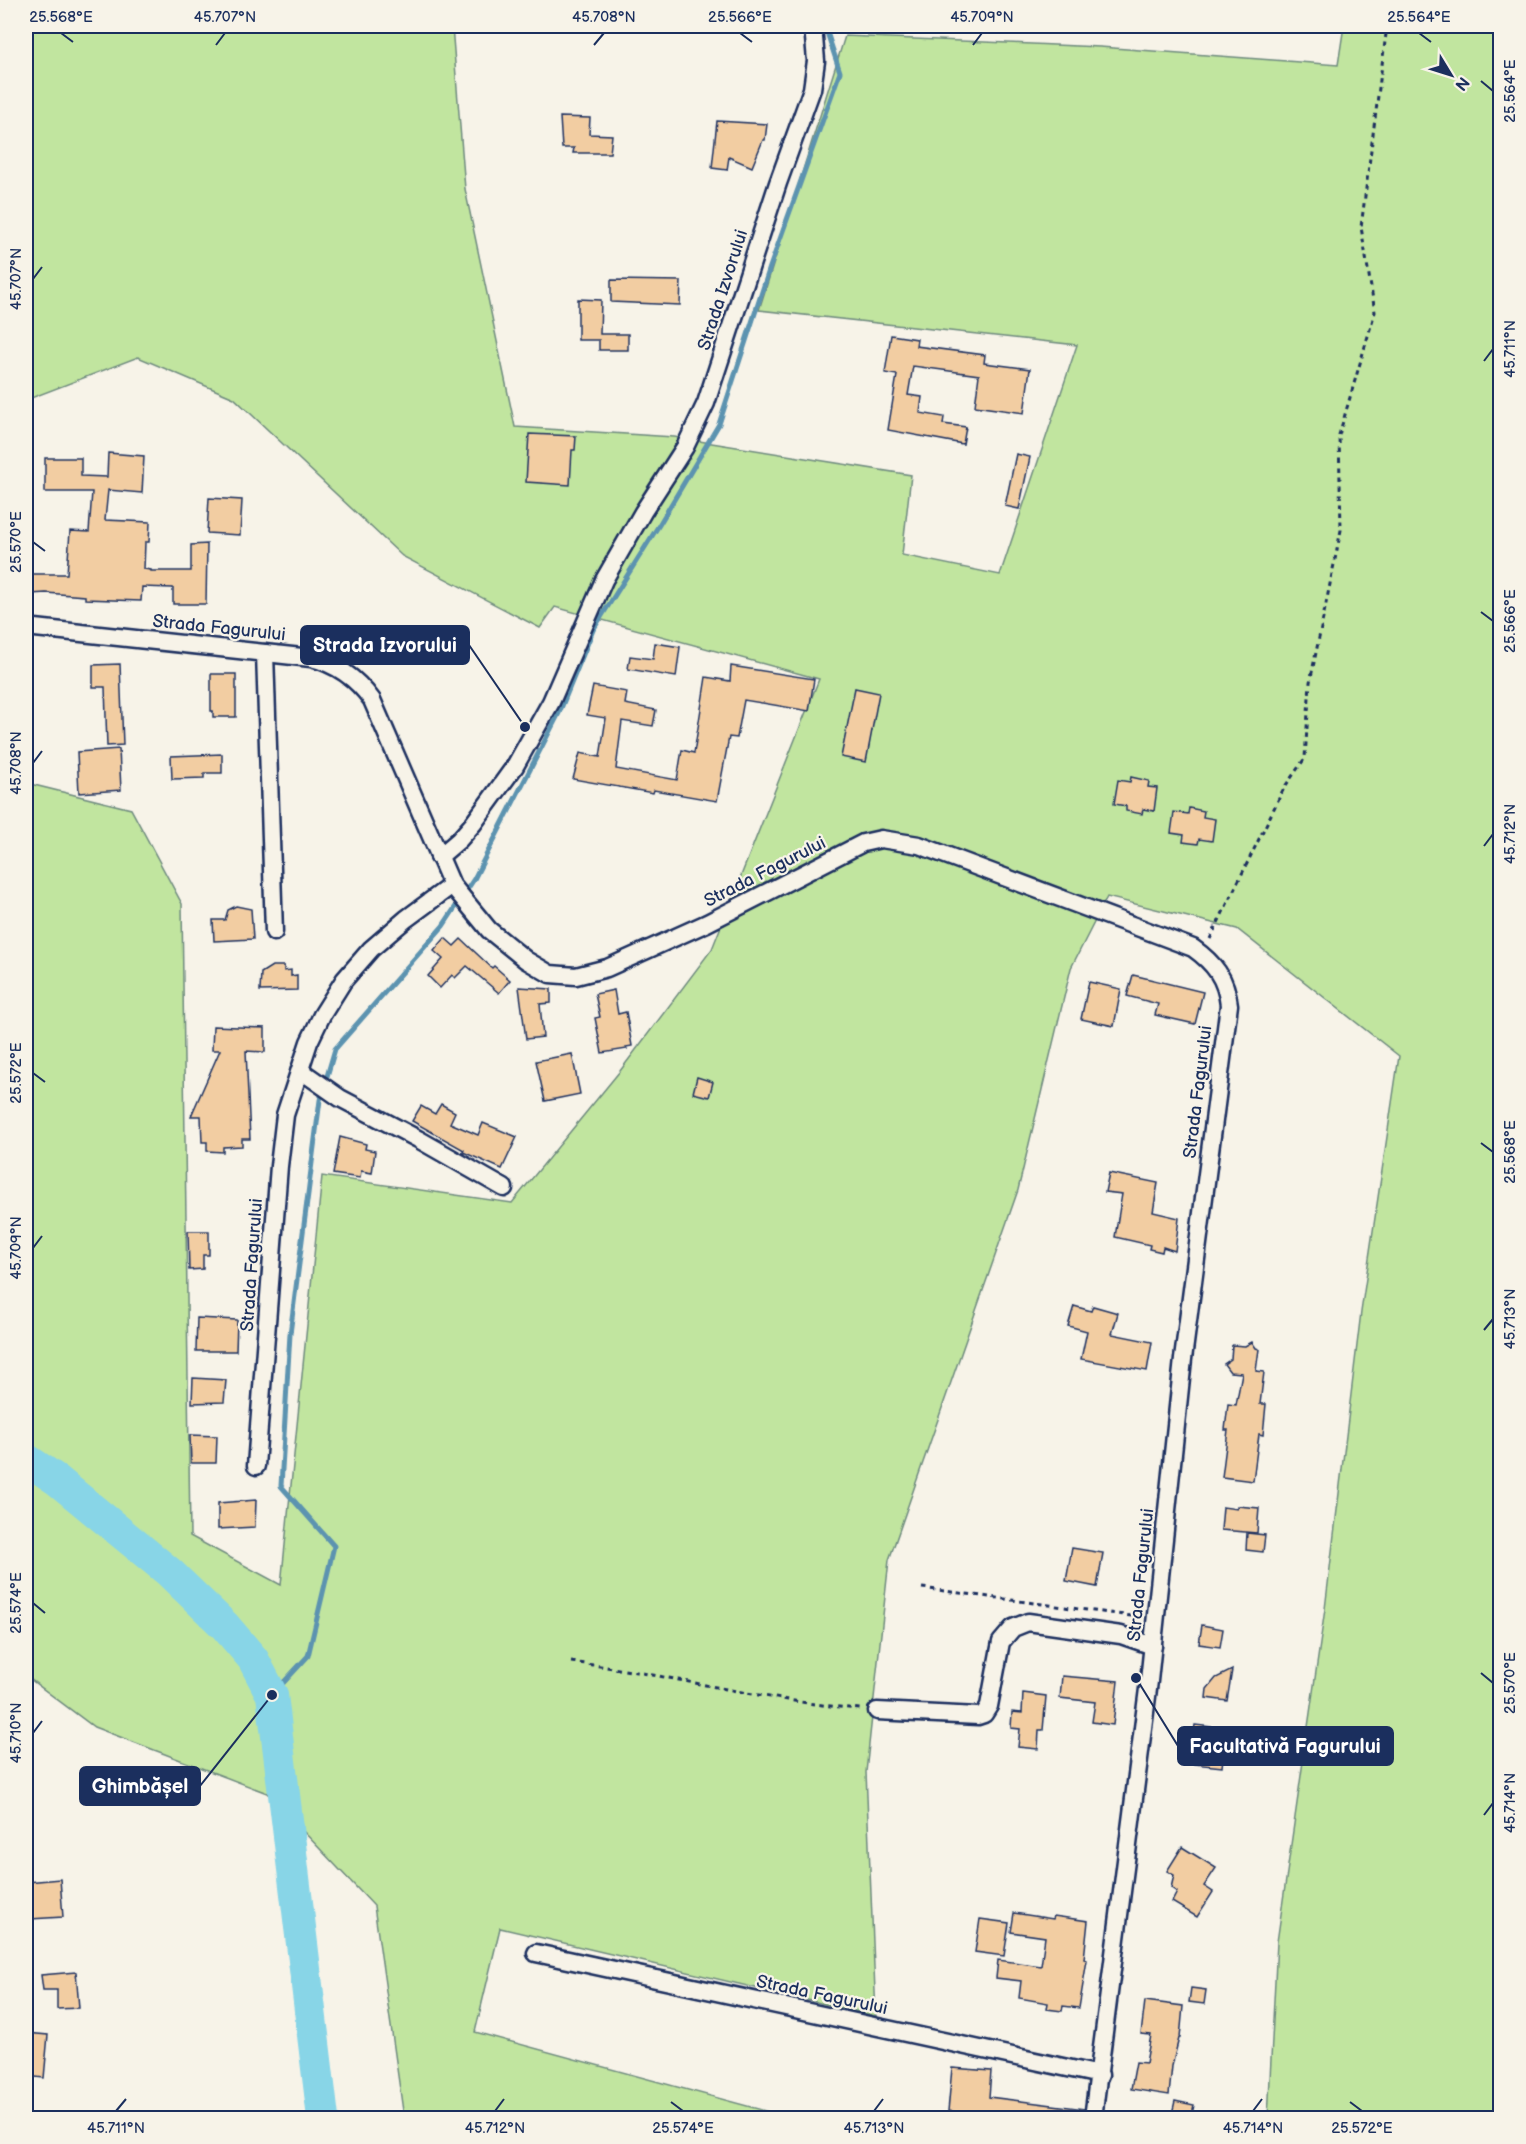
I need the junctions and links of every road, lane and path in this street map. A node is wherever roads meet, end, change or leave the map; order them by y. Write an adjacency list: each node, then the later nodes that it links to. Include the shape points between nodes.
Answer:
1 (813, 26): 5 (street, Strada Izvorului, via 816,61 812,88 706,404 685,447 604,580 551,702 515,766 473,824)
2 (1387, 26): 8 (path, via 1361,227 1375,312 1339,435 1341,530 1310,682 1305,758 1284,788)
3 (26, 627): 4 (street, Strada Fagurului)
4 (265, 653): 5 (street, Strada Fagurului, via 323,661 364,689); 7 (street)
5 (439, 857): 6 (street, Strada Fagurului)
6 (454, 888): 8 (street, Strada Fagurului, via 489,930 526,960 550,974 576,976 608,968 678,937 863,843 881,839 919,845); 9 (street, Strada Fagurului, via 406,919 371,949 344,980 322,1015)
7 (274, 932)
8 (1202, 954): 13 (street, Strada Fagurului, via 1227,987 1229,1005 1183,1359)
9 (300, 1070): 10 (street, via 331,1092); 11 (street, Strada Fagurului, via 285,1115 279,1166)
10 (504, 1188)
11 (255, 1466)
12 (922, 1588): 13 (path)
13 (1156, 1619): 14 (street, Strada Fagurului)
14 (1153, 1646): 16 (street, via 1121,1635 1028,1622 1013,1628 1001,1642 989,1706 984,1714); 18 (street, Strada Fagurului)
15 (571, 1662): 16 (path, via 824,1706)
16 (877, 1711)
17 (536, 1953): 18 (street, Strada Fagurului)
18 (1100, 2075): 19 (street, Strada Fagurului)
19 (1094, 2118)

